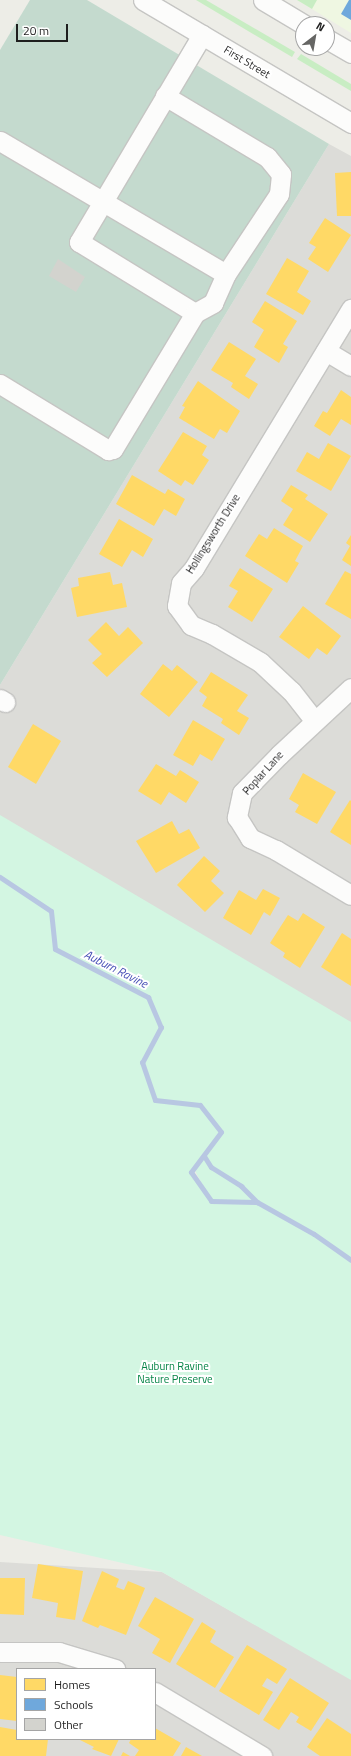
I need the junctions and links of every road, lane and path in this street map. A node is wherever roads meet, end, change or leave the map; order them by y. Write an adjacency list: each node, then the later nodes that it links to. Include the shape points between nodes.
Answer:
1 (262, 0): 3 (street)
2 (147, 1): 4 (street, First Street)
3 (295, 19)
4 (202, 35): 7 (street); 8 (street, First Street)
5 (335, 44): 6 (street)
6 (351, 53)
7 (165, 96): 10 (street); 11 (street, via 267,157 280,174 279,194)
8 (351, 124)
9 (0, 141): 10 (street)
10 (103, 200): 11 (street); 13 (street, via 79,239 81,244)
11 (226, 274): 13 (street, via 212,303)
12 (351, 309): 14 (street, Hollingsworth Drive)
13 (195, 313): 16 (street, via 113,449 108,450)
14 (326, 351): 15 (street); 18 (street, Hollingsworth Drive, via 194,568 181,583 177,606 191,625 260,662 291,691)
15 (351, 366)
16 (0, 384)
17 (351, 688): 18 (street, Poplar Lane)
18 (314, 720): 19 (street, Poplar Lane, via 242,793 237,817 250,838 276,850)
19 (351, 895)
20 (0, 1652): 21 (street, via 59,1652)
21 (112, 1668)
22 (156, 1693): 23 (street)
23 (262, 1756)

